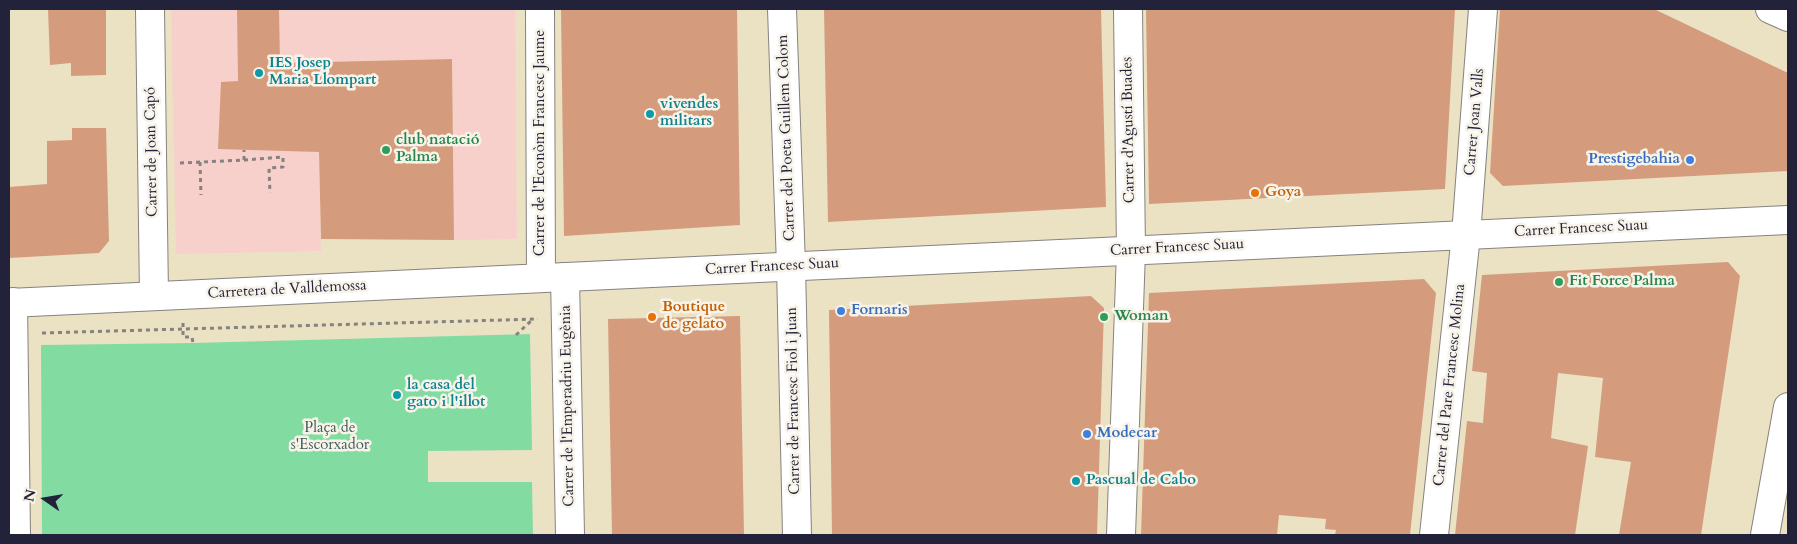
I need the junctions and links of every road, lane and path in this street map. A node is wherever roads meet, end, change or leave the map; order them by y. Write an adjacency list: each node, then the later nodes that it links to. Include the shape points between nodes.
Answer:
1 (150, 9): 11 (street, Carrer de Joan Capó)
2 (540, 9): 18 (street, Carrer de l'Econòm Francesc Jaume)
3 (782, 9): 17 (street, Carrer del Poeta Guillem Colom)
4 (1128, 9): 16 (street, Carrer d'Agustí Buades)
5 (1483, 9): 15 (street, Carrer Joan Valls)
6 (1770, 9): 7 (street)
7 (1788, 17)
8 (244, 150): 9 (path)
9 (244, 160): 10 (path); 12 (path, via 283,157 283,167 269,168)
10 (200, 162): 11 (path); 13 (path)
11 (152, 164): 19 (street, Carrer de Joan Capó)
12 (270, 193)
13 (201, 195)
14 (1788, 220): 15 (street, Carrer Francesc Suau)
15 (1466, 235): 16 (street, Carrer Francesc Suau); 28 (street, Carrer del Pare Francesc Molina)
16 (1131, 250): 17 (street, Carrer Francesc Suau); 27 (street, Carrer d'Agustí Buades)
17 (791, 266): 18 (street, Carrer Francesc Suau); 26 (street, Carrer de Francesc Fiol i Juan)
18 (553, 277): 19 (street, Carretera de Valldemossa); 25 (street, Carrer de l'Emperadriu Eugènia)
19 (154, 296): 20 (street, Carretera de Valldemossa)
20 (11, 302): 22 (street)
21 (544, 319): 22 (path)
22 (13, 334): 24 (street)
23 (1788, 407): 29 (street)
24 (16, 535)
25 (570, 535)
26 (797, 535)
27 (1121, 535)
28 (1434, 535)
29 (1766, 535)

